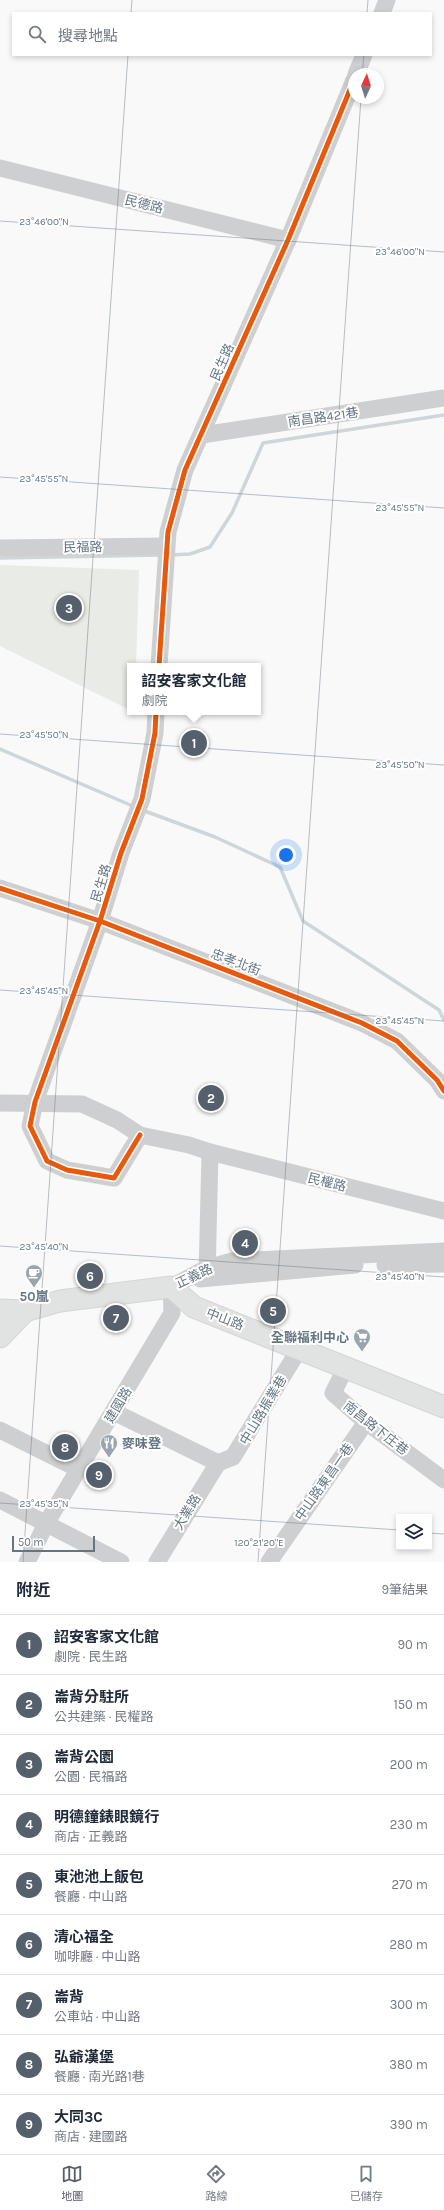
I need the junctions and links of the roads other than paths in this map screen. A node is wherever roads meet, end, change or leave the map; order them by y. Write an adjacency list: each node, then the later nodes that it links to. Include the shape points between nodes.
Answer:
1 (387, 0): 2 (street)
2 (382, 12)
3 (364, 56): 4 (street)
4 (359, 68)
5 (348, 95): 7 (street, 民生路)
6 (0, 168): 7 (street, 民德路)
7 (288, 240): 9 (street, 民生路)
8 (444, 398): 9 (street, 南昌路421巷)
9 (202, 435): 10 (street, 民生路, via 185,470)
10 (166, 546): 11 (street, 民福路); 12 (street, 民生路)
11 (0, 548)
12 (159, 663)
13 (156, 715): 15 (street, 民生路, via 155,733 142,800 121,853)
14 (0, 888): 15 (street, 忠孝北街)
15 (100, 921): 16 (street, 忠孝北街, via 362,1023 396,1041 437,1080); 17 (street, 民生路)
16 (444, 1091)
17 (35, 1102): 18 (street, 民權路); 19 (street, 民權路, via 82,1104 117,1120); 19 (street, 民生路, via 30,1126 47,1161 67,1170 114,1178)
18 (0, 1103)
19 (140, 1135): 20 (street, 民權路)
20 (210, 1152): 21 (street, 民權路); 23 (street)
21 (444, 1211)
22 (441, 1256): 23 (street, 正義路, via 359,1265)
23 (207, 1273): 24 (street, 正義路)
24 (171, 1287): 26 (main road, via 60,1301); 28 (main road, 中山路, via 194,1306); 31 (street, 建國路, via 172,1313)
25 (0, 1310): 26 (main road)
26 (25, 1311): 27 (main road)
27 (0, 1337)
28 (300, 1348): 29 (main road, 中山路); 34 (street, 中山路振業巷, via 233,1458)
29 (346, 1367): 30 (main road, 中山路); 32 (street, 南昌路下庄巷, via 333,1393)
30 (444, 1407)
31 (114, 1412): 34 (street); 35 (street, 建國路)
32 (366, 1422): 36 (street, 南昌路下庄巷); 42 (street, 中山路東昌一巷)
33 (0, 1430): 35 (street)
34 (218, 1463): 41 (street, 大業路)
35 (78, 1469): 38 (street, 建國路)
36 (444, 1480)
37 (0, 1500): 38 (street)
38 (47, 1522): 39 (street, 建國路); 40 (street)
39 (27, 1562)
40 (121, 1562)
41 (157, 1562)
42 (269, 1562)

